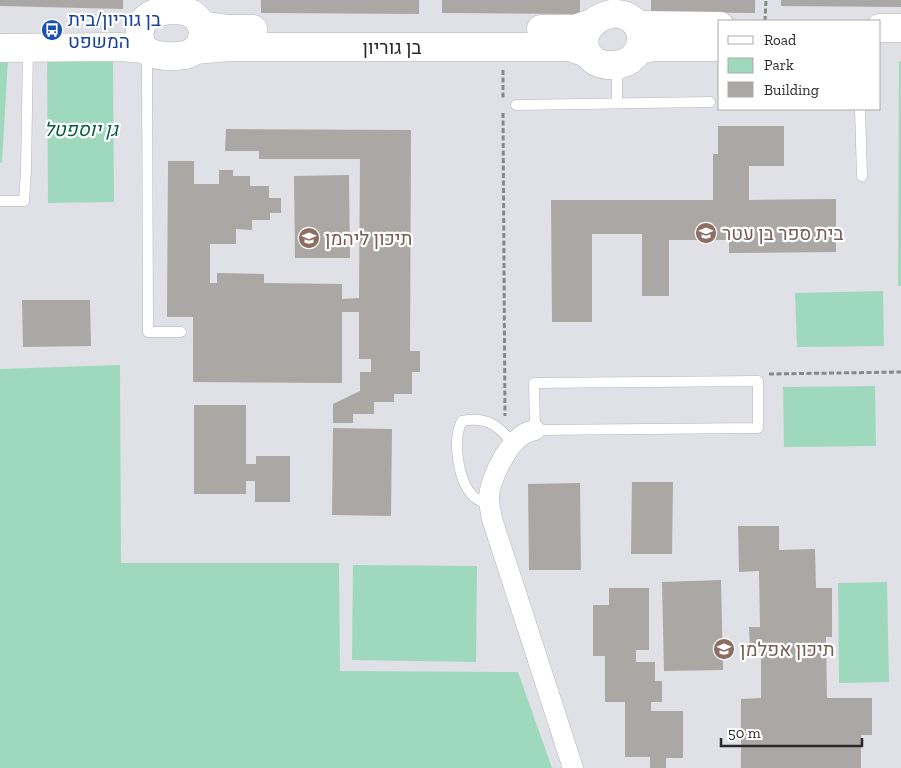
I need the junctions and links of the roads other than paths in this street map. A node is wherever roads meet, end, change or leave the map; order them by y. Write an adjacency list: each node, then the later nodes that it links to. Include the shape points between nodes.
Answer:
1 (591, 24): 7 (street, בן גוריון, via 601,17); 8 (street, בן גוריון, via 569,29 228,29); 14 (street, via 584,36)
2 (718, 26): 7 (street)
3 (152, 27): 6 (street); 8 (street, via 186,12 198,19); 8 (street, via 160,55 184,55); 9 (street, via 119,47); 21 (lane, via 148,332)
4 (881, 28): 5 (street)
5 (901, 28)
6 (0, 29)
7 (625, 31): 10 (street, via 654,47); 14 (street, בן גוריון, via 601,64); 16 (lane)
8 (198, 38): 14 (street, בן גוריון, via 228,47 570,47)
9 (28, 47): 13 (street); 20 (lane, via 24,201)
10 (718, 47)
11 (881, 47): 12 (street)
12 (901, 47)
13 (0, 48)
14 (587, 52)
15 (710, 102): 16 (lane)
16 (617, 103): 17 (lane)
17 (516, 105)
18 (860, 110): 19 (lane)
19 (862, 176)
20 (0, 201)
21 (181, 332)
22 (535, 430): 22 (lane, via 534,383 758,381 758,428); 23 (street)
23 (510, 439): 24 (street, via 490,487); 24 (lane, via 498,426 487,421 473,419 462,421 459,426 459,470 473,496)
24 (490, 506): 25 (street)
25 (574, 768)

